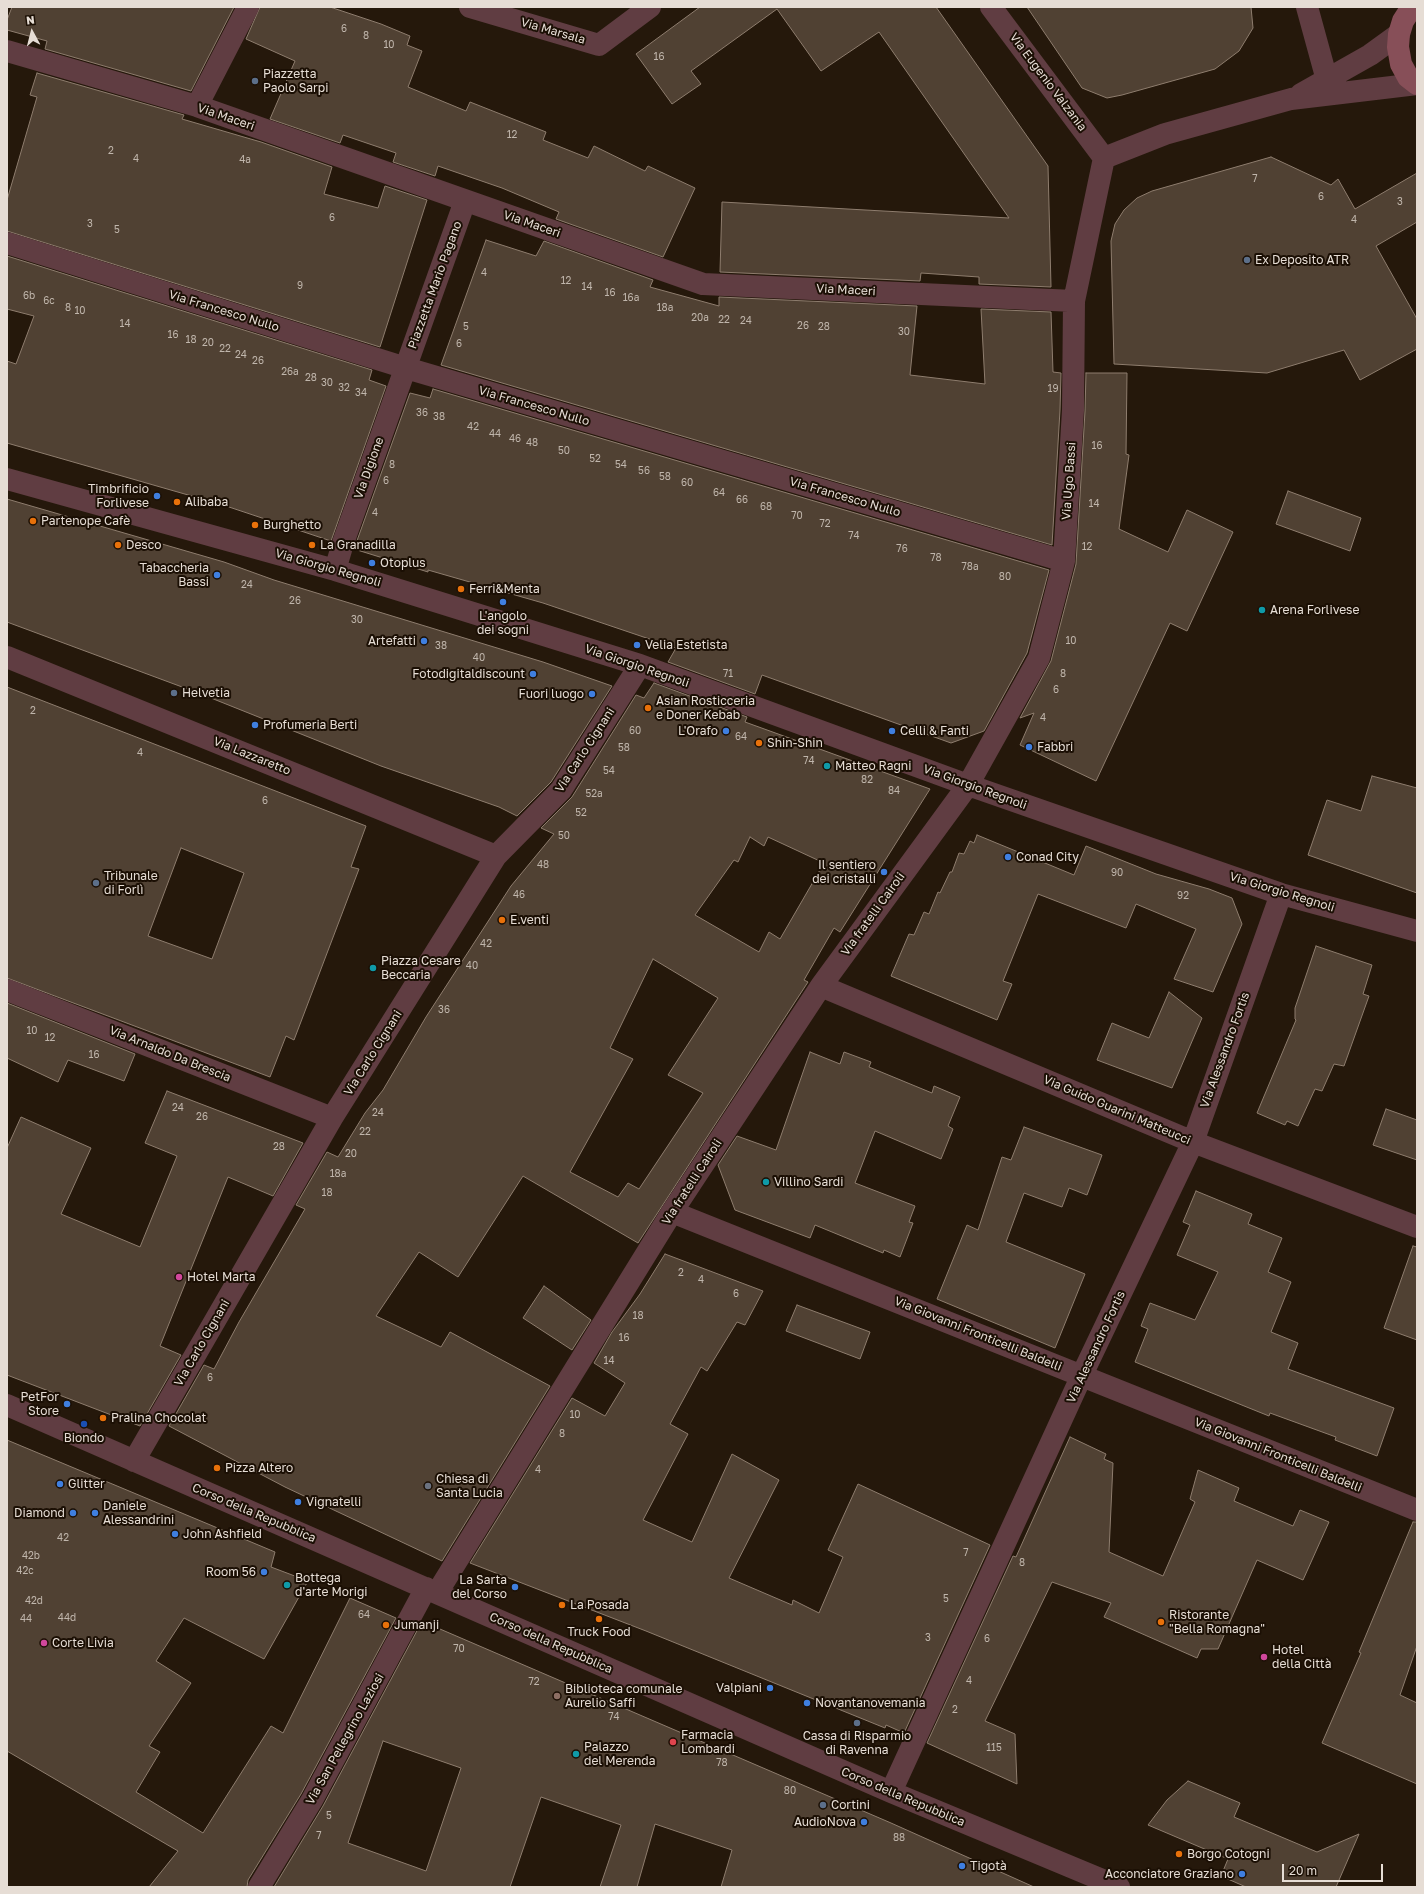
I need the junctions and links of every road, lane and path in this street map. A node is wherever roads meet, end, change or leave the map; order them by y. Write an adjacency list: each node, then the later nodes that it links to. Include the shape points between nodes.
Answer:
1 (248, 7): 12 (street)
2 (470, 7): 3 (street, Via Marsala, via 599,45)
3 (650, 7)
4 (991, 7): 13 (street, Via Eugenio Valzania)
5 (1307, 7): 9 (street)
6 (1412, 7): 7 (main road, via 1403,21)
7 (1399, 34): 9 (street); 10 (main road, via 1401,64 1408,77)
8 (7, 51): 12 (street, Via Maceri)
9 (1327, 80): 11 (street)
10 (1417, 84): 11 (street)
11 (1291, 99): 13 (street, via 1165,134)
12 (197, 106): 14 (street, Via Maceri)
13 (1104, 158): 16 (street, Via Ugo Bassi)
14 (465, 201): 16 (street, Via Maceri, via 703,284); 17 (street, Piazzetta Mario Pagano)
15 (7, 243): 17 (street, Via Francesco Nullo)
16 (1074, 301): 19 (street, Via Ugo Bassi, via 1073,410)
17 (406, 368): 19 (street, Via Francesco Nullo); 20 (street, Via Digione)
18 (7, 479): 20 (street, Via Giorgio Regnoli)
19 (1064, 561): 23 (street, Via Ugo Bassi, via 1039,658)
20 (335, 570): 22 (street, Via Giorgio Regnoli)
21 (7, 657): 24 (street, Via Lazzaretto)
22 (640, 666): 23 (street, Via Giorgio Regnoli); 24 (street, Via Carlo Cignani, via 561,790)
23 (968, 785): 25 (street, Via Giorgio Regnoli); 27 (street, Via fratelli Cairoli)
24 (496, 856): 29 (street, Via Carlo Cignani)
25 (1281, 894): 26 (street, Via Giorgio Regnoli); 30 (street, Via Alessandro Fortis)
26 (1417, 931)
27 (821, 986): 30 (street, Via Guido Guarini Matteucci); 31 (street, Via fratelli Cairoli)
28 (7, 990): 29 (street, Via Arnaldo Da Brescia)
29 (332, 1118): 35 (street, Via Carlo Cignani)
30 (1193, 1142): 32 (street, Via Guido Guarini Matteucci); 33 (street, Via Alessandro Fortis)
31 (672, 1212): 33 (street, Via Giovanni Fronticelli Baldelli); 37 (street, Via fratelli Cairoli)
32 (1417, 1227)
33 (1082, 1376): 36 (street, Via Giovanni Fronticelli Baldelli); 38 (street, Via Alessandro Fortis)
34 (7, 1405): 35 (street, Corso della Repubblica)
35 (134, 1461): 37 (street, Corso della Repubblica)
36 (1417, 1510)
37 (431, 1590): 38 (street, Corso della Repubblica); 39 (street, Via San Pellegrino Laziosi, via 312,1800)
38 (891, 1792): 40 (street, Corso della Repubblica)
39 (259, 1887)
40 (1118, 1887)

